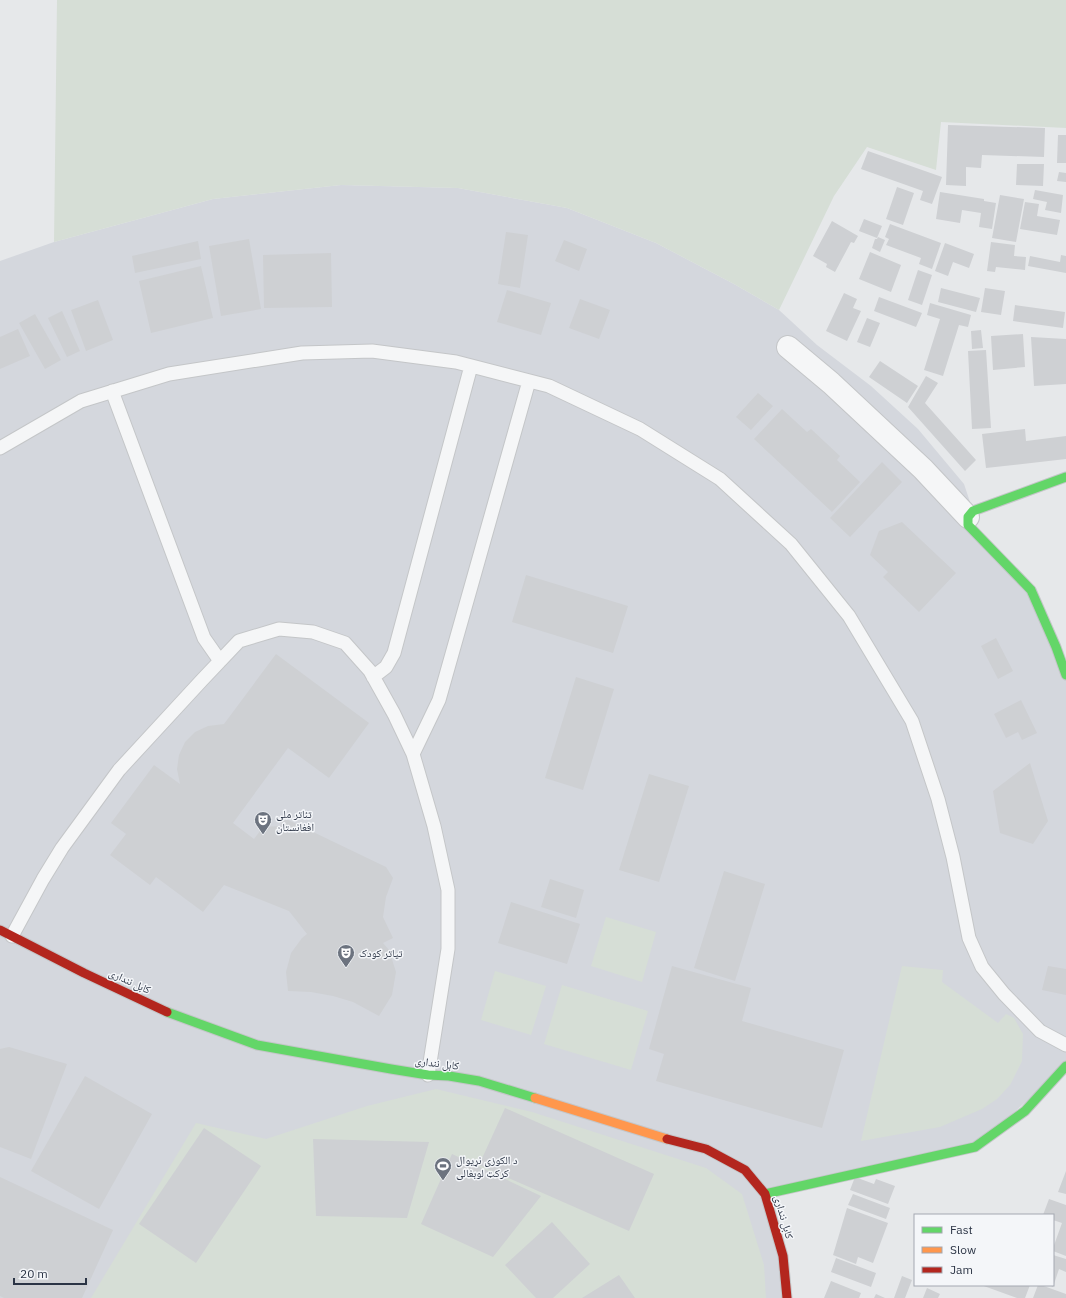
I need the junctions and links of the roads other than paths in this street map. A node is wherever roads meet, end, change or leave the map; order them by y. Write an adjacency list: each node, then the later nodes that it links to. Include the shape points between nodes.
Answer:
1 (788, 347): 7 (street, via 923,468)
2 (471, 366): 3 (lane); 4 (lane, via 372,351 302,353 169,374); 10 (lane, via 394,653 386,667)
3 (529, 381): 11 (lane, via 439,700); 14 (lane, via 549,386 640,429 720,479 796,550 849,616 912,721 938,799 953,857 969,938 982,967 1040,1031)
4 (112, 391): 5 (lane, via 81,401); 8 (lane, via 204,638)
5 (0, 448)
6 (1066, 476): 7 (street, via 974,512)
7 (968, 517): 9 (street, via 968,525 1031,590)
8 (220, 661): 10 (lane, via 239,641 278,629 313,632 345,643); 13 (lane, via 119,770 62,848)
9 (1066, 674)
10 (373, 677): 11 (lane)
11 (413, 754): 16 (lane, via 434,826 448,890 448,949)
12 (0, 930): 13 (street, کابل ننداری)
13 (12, 936): 16 (street, کابل ننداری, via 169,1013 257,1045)
14 (1066, 1045)
15 (1066, 1066): 17 (street, via 1025,1111 975,1147)
16 (428, 1075): 17 (street, کابل ننداری, via 479,1082 706,1149 745,1170)
17 (765, 1194): 18 (street, کابل ننداری, via 782,1256)
18 (787, 1298)

